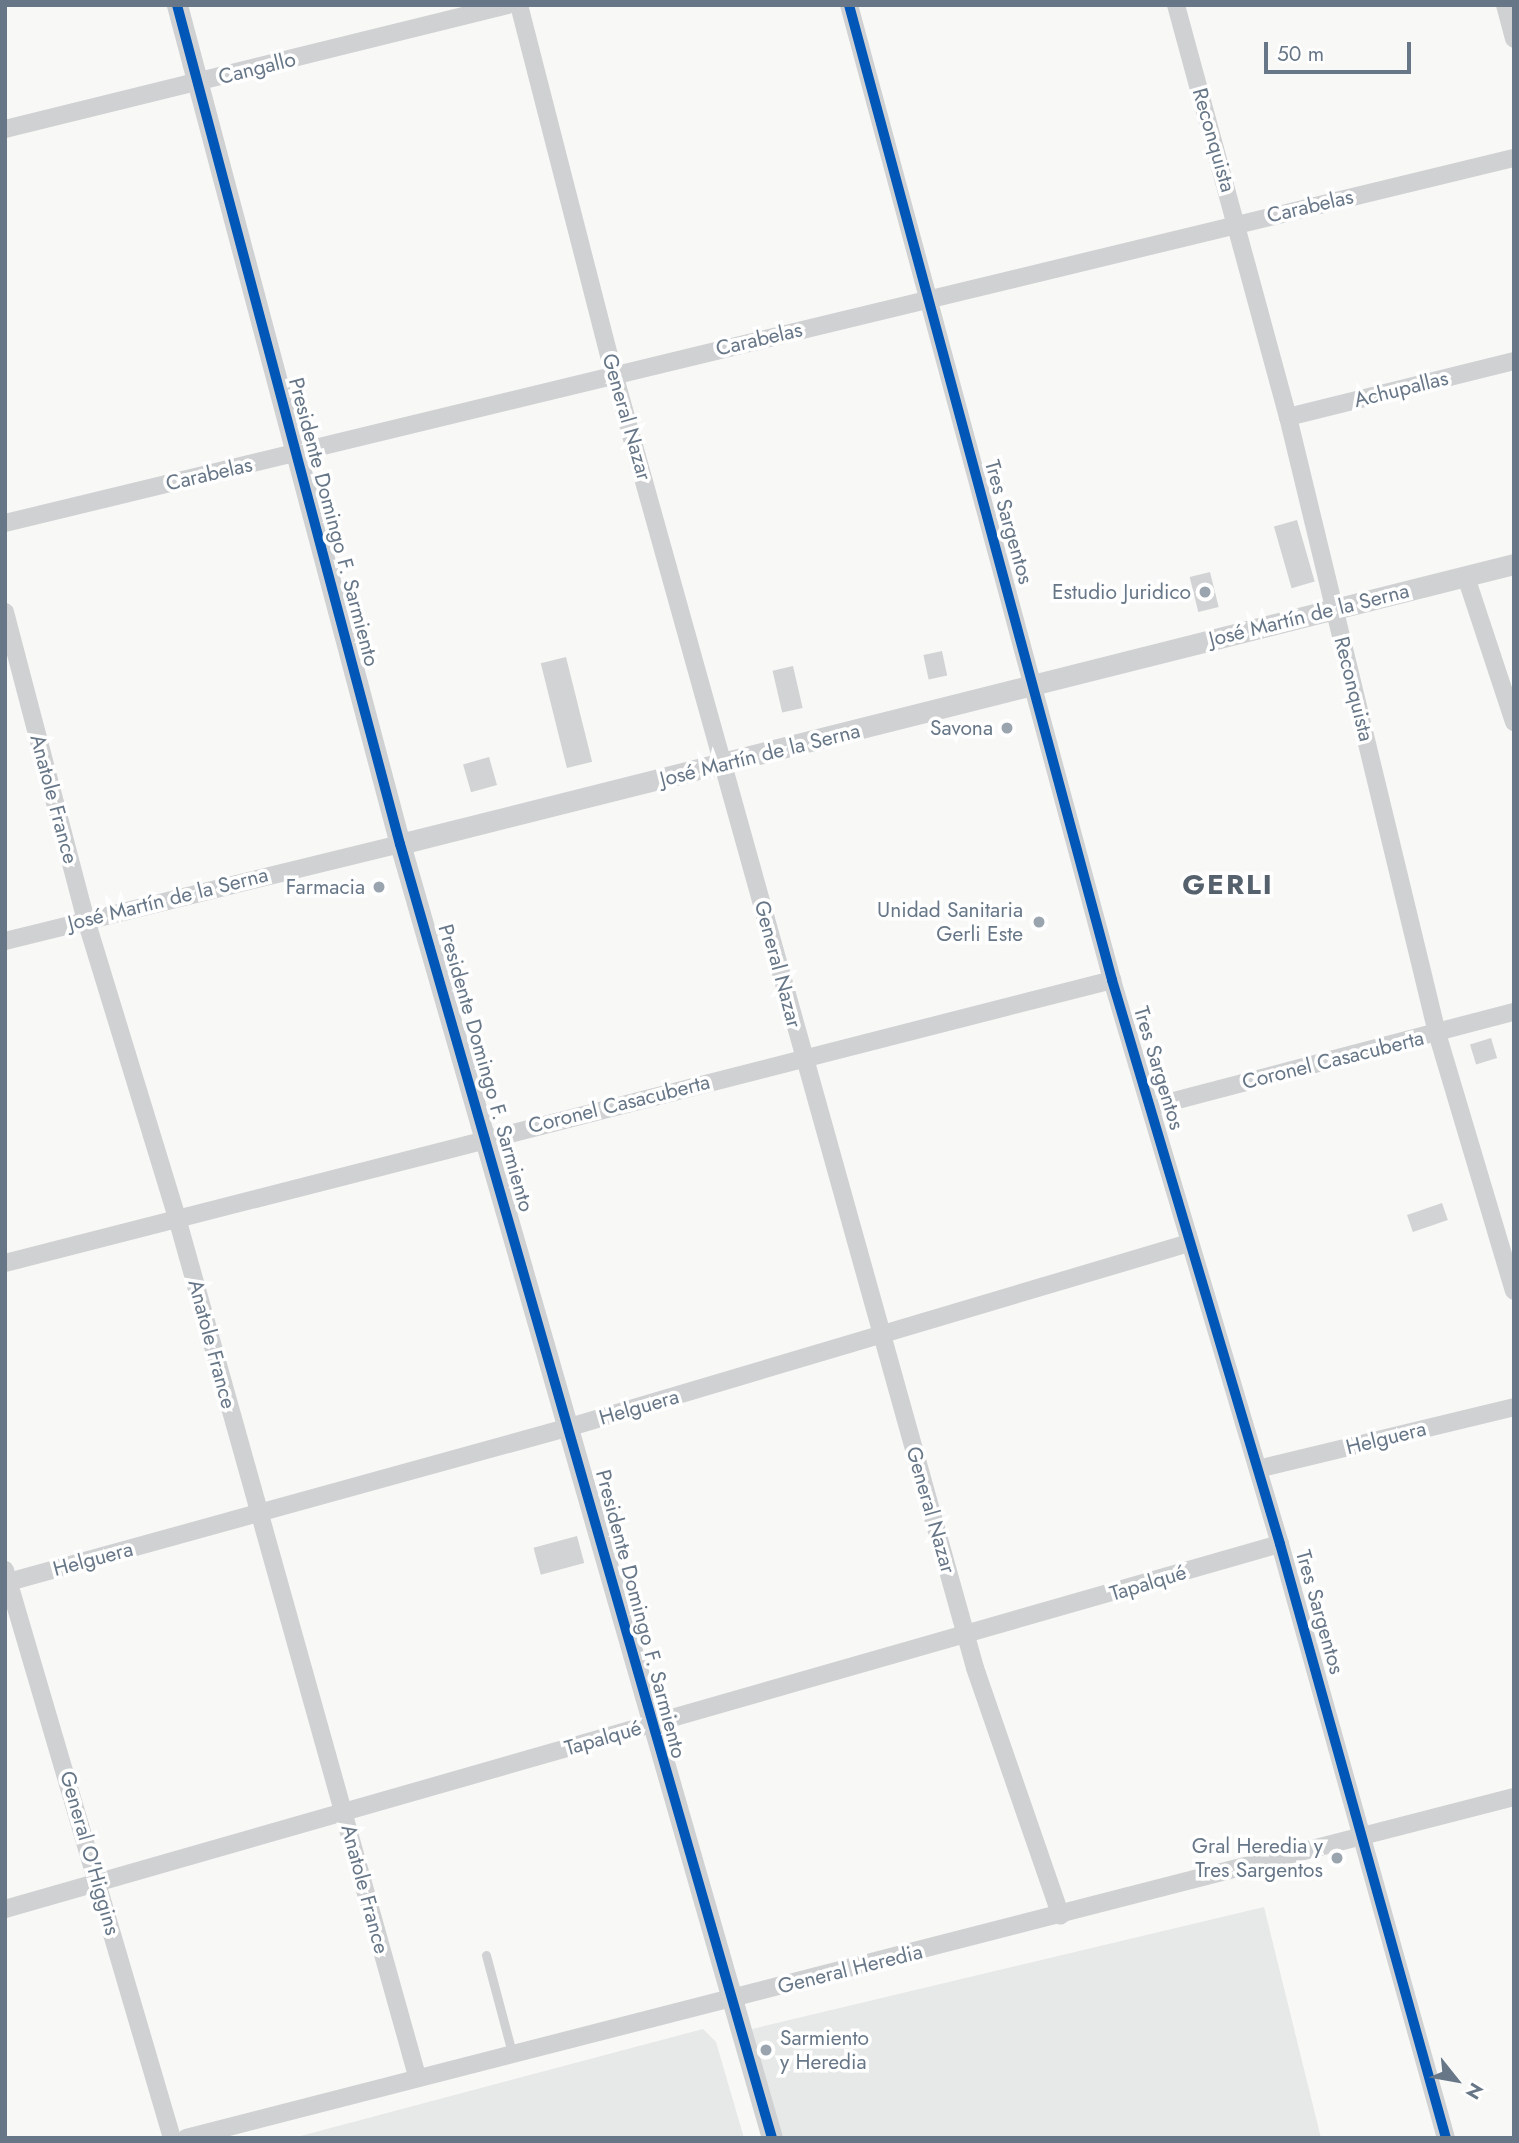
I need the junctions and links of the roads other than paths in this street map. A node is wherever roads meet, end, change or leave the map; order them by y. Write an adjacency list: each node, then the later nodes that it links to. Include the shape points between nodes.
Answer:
1 (177, 5): 8 (street, Presidente Domingo F. Sarmiento)
2 (508, 5): 8 (street, Cangallo)
3 (519, 5): 14 (street, General Nazar)
4 (849, 5): 12 (street, Tres Sargentos)
5 (1176, 5): 11 (street, Reconquista)
6 (1505, 5): 7 (street)
7 (1514, 39)
8 (198, 82): 9 (street, Cangallo); 16 (street, Presidente Domingo F. Sarmiento)
9 (5, 129)
10 (1514, 158): 11 (street, Carabelas)
11 (1238, 223): 12 (street, Carabelas); 15 (street, Reconquista)
12 (927, 299): 14 (street, Carabelas); 22 (street, Tres Sargentos)
13 (1514, 361): 15 (street, Achupallas)
14 (614, 374): 16 (street, Carabelas); 24 (street, General Nazar)
15 (1289, 416): 20 (street, Reconquista)
16 (296, 454): 17 (street, Carabelas); 25 (street, Presidente Domingo F. Sarmiento)
17 (5, 523)
18 (1514, 564): 19 (street, José Martín de la Serna)
19 (1466, 577): 20 (street, José Martín de la Serna); 23 (street)
20 (1334, 608): 22 (street, José Martín de la Serna); 30 (street, Reconquista)
21 (5, 612): 26 (street, Anatole France)
22 (1034, 684): 24 (street, José Martín de la Serna); 28 (street, Tres Sargentos)
23 (1514, 722)
24 (725, 764): 25 (street, José Martín de la Serna); 31 (street, General Nazar)
25 (400, 844): 26 (street, José Martín de la Serna); 33 (street, Presidente Domingo F. Sarmiento)
26 (86, 920): 27 (street, José Martín de la Serna); 34 (street, Anatole France)
27 (5, 942)
28 (1112, 980): 31 (street, Coronel Casacuberta); 32 (street, Tres Sargentos)
29 (1514, 1012): 30 (street, Coronel Casacuberta)
30 (1437, 1033): 32 (street, Coronel Casacuberta); 37 (street, Reconquista)
31 (803, 1058): 33 (street, Coronel Casacuberta); 38 (street, General Nazar)
32 (1151, 1107): 35 (street, Tres Sargentos)
33 (487, 1138): 34 (street, Coronel Casacuberta); 40 (street, Presidente Domingo F. Sarmiento)
34 (177, 1219): 36 (street, Coronel Casacuberta); 42 (street, Anatole France)
35 (1189, 1243): 38 (street, Helguera); 41 (street, Tres Sargentos)
36 (5, 1263)
37 (1514, 1291)
38 (883, 1336): 40 (street, Helguera); 45 (street, General Nazar)
39 (1514, 1407): 41 (street, Helguera)
40 (570, 1427): 42 (street, Helguera); 46 (street, Presidente Domingo F. Sarmiento)
41 (1258, 1469): 43 (street, Tres Sargentos)
42 (259, 1513): 44 (street, Helguera); 48 (street, Anatole France)
43 (1280, 1544): 45 (street, Tapalqué); 49 (street, Tres Sargentos)
44 (6, 1578): 50 (street, General O'Higgins)
45 (967, 1637): 46 (street, Tapalqué); 52 (street, General Nazar)
46 (650, 1724): 48 (street, Tapalqué); 54 (street, Presidente Domingo F. Sarmiento)
47 (1514, 1797): 49 (street, General Heredia)
48 (345, 1814): 50 (street, Tapalqué); 56 (street, Anatole France)
49 (1363, 1837): 52 (street, General Heredia); 60 (street, Tres Sargentos)
50 (99, 1883): 51 (street, Tapalqué); 57 (street, General O'Higgins)
51 (5, 1909)
52 (1061, 1916): 54 (street, General Heredia)
53 (486, 1955): 55 (lane)
54 (732, 2000): 55 (street, General Heredia); 59 (street, Presidente Domingo F. Sarmiento)
55 (512, 2053): 56 (street, General Heredia)
56 (417, 2076): 58 (street, General Heredia)
57 (172, 2138)
58 (186, 2138)
59 (772, 2138)
60 (1446, 2138)

